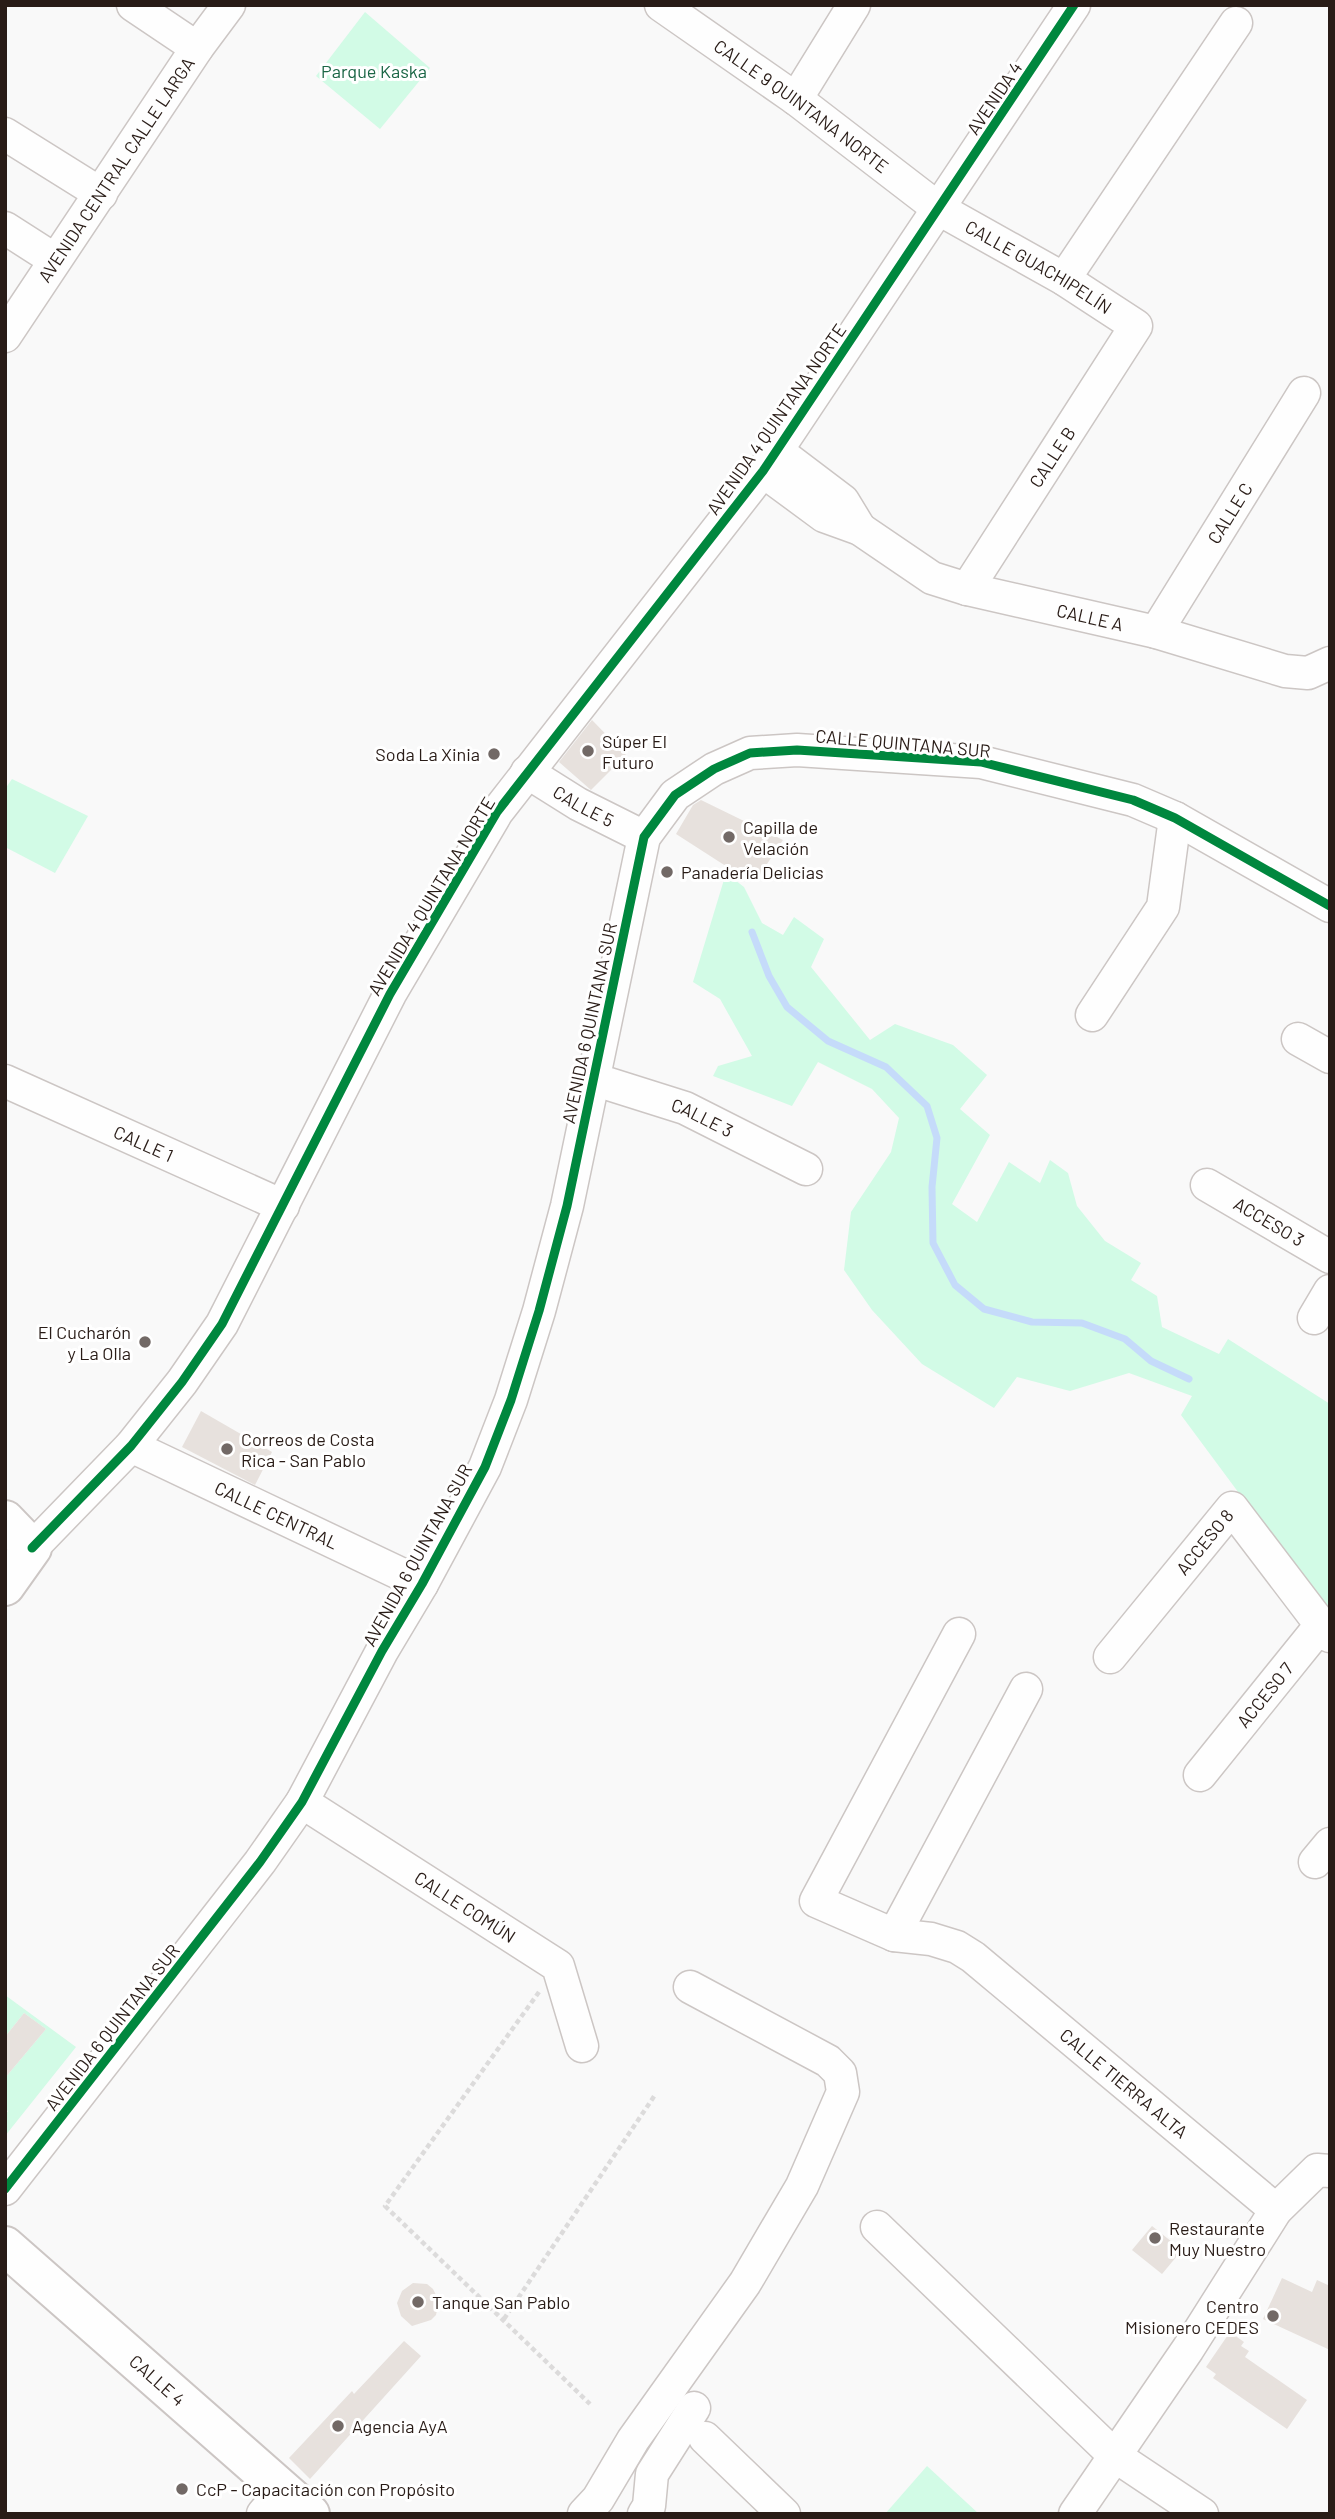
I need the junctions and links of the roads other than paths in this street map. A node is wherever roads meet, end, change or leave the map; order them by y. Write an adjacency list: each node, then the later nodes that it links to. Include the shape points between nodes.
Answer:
1 (133, 5): 7 (street)
2 (229, 5): 7 (street, AVENIDA CENTRAL CALLE LARGA)
3 (661, 5): 8 (street, CALLE 9 QUINTANA NORTE)
4 (854, 5): 8 (street)
5 (1074, 5): 11 (street, AVENIDA 4)
6 (1237, 23): 14 (street)
7 (197, 48): 10 (street, AVENIDA CENTRAL CALLE LARGA)
8 (796, 99): 11 (street, CALLE 9 QUINTANA NORTE)
9 (5, 134): 10 (street)
10 (101, 194): 13 (street, AVENIDA CENTRAL CALLE LARGA)
11 (939, 208): 14 (street, CALLE GUACHIPELÍN); 18 (street, AVENIDA 4 QUINTANA NORTE)
12 (5, 228): 13 (street)
13 (55, 260): 16 (street, AVENIDA CENTRAL CALLE LARGA)
14 (1064, 279): 15 (street, CALLE GUACHIPELÍN)
15 (1136, 326): 19 (street, CALLE B)
16 (5, 336)
17 (1304, 393): 20 (street, CALLE C)
18 (770, 461): 19 (street, CALLE A, via 824,516 860,529 932,578); 22 (street, AVENIDA 4 QUINTANA NORTE)
19 (967, 589): 20 (street, CALLE A)
20 (1156, 632): 21 (street, CALLE A, via 1285,671 1308,673)
21 (1330, 663)
22 (527, 772): 24 (street, CALLE 5); 33 (street, AVENIDA 4 QUINTANA NORTE, via 497,812 390,993)
23 (1175, 818): 24 (street, CALLE QUINTANA SUR, via 1133,800 981,762 797,750 750,753 714,769 675,795); 25 (street, CALLE QUINTANA SUR); 26 (street, via 1163,907)
24 (644, 837): 29 (street, AVENIDA 6 QUINTANA SUR)
25 (1330, 906)
26 (1092, 1015)
27 (1298, 1039): 28 (street)
28 (1330, 1057)
29 (593, 1079): 31 (street, CALLE 3, via 685,1108); 38 (street, AVENIDA 6 QUINTANA SUR, via 567,1206 512,1400 485,1467)
30 (5, 1081): 33 (street, CALLE 1)
31 (806, 1169)
32 (1207, 1185): 34 (street, ACCESO 3)
33 (283, 1206): 35 (street, AVENIDA 4 QUINTANA NORTE, via 222,1324)
34 (1330, 1258)
35 (131, 1446): 37 (street, AVENIDA 4 QUINTANA NORTE); 38 (street, CALLE CENTRAL)
36 (5, 1520): 37 (main road)
37 (32, 1548): 39 (main road)
38 (422, 1584): 45 (street, AVENIDA 6 QUINTANA SUR)
39 (5, 1586)
40 (1325, 1631): 42 (street, ACCESO 8, via 1232,1508); 44 (street, ACCESO 7)
41 (959, 1634): 46 (street, CALLE TIERRA ALTA, via 816,1901)
42 (1111, 1657)
43 (1026, 1689): 46 (street)
44 (1199, 1775)
45 (302, 1802): 48 (street, CALLE COMÚN, via 558,1966); 50 (street, AVENIDA 6 QUINTANA SUR, via 260,1863)
46 (894, 1934): 51 (street, CALLE TIERRA ALTA, via 931,1938 973,1957)
47 (690, 1987): 58 (street, via 828,2061 839,2073 843,2092 802,2186 745,2283)
48 (582, 2046)
49 (1330, 2171): 51 (street, via 1317,2170)
50 (5, 2189)
51 (1276, 2210): 56 (street)
52 (877, 2227): 56 (street)
53 (5, 2246): 57 (main road, CALLE 4)
54 (694, 2408): 59 (street, via 652,2473)
55 (705, 2438): 60 (street)
56 (1115, 2456): 61 (street); 62 (street)
57 (285, 2506)
58 (584, 2514)
59 (644, 2514)
60 (784, 2514)
61 (1075, 2514)
62 (1202, 2514)

